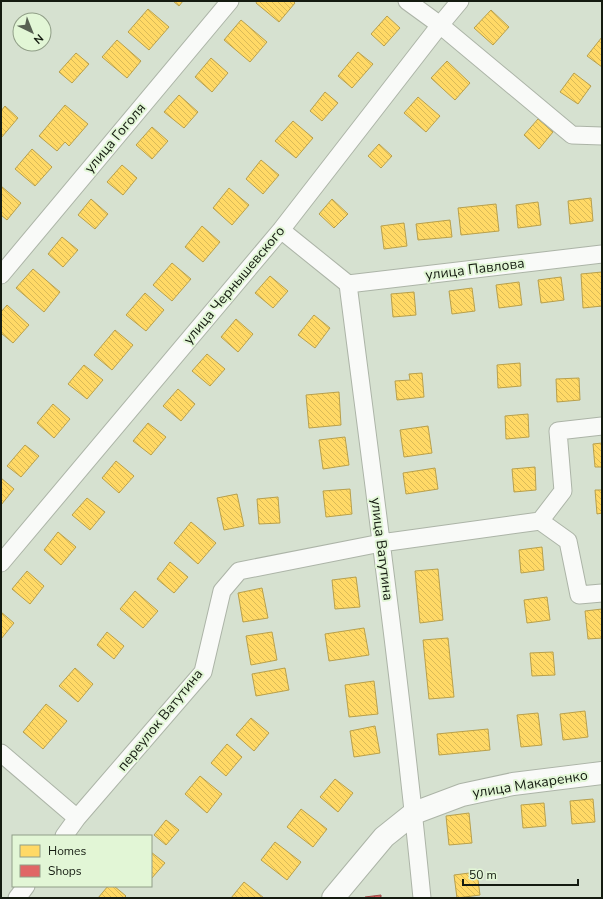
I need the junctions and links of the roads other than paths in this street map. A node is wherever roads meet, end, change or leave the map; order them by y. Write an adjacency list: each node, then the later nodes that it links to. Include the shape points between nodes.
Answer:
1 (230, 1): 8 (street, улица Гоголя)
2 (407, 1): 4 (street)
3 (460, 1): 4 (street, улица Чернышевского)
4 (440, 25): 5 (street, via 572,135); 6 (street, улица Чернышевского)
5 (602, 136)
6 (281, 230): 9 (street); 13 (street, улица Чернышевского)
7 (602, 254): 9 (street, улица Павлова)
8 (1, 275)
9 (348, 284): 12 (street, улица Ватутина)
10 (602, 426): 11 (street, via 558,431 563,491)
11 (540, 521): 12 (street, переулок Ватутина); 14 (street, via 568,542 579,595)
12 (382, 543): 17 (street, улица Ватутина); 18 (street, переулок Ватутина, via 239,570 222,591 203,672)
13 (1, 563)
14 (602, 593)
15 (1, 753): 18 (street)
16 (602, 773): 17 (street, улица Макаренко, via 513,784 462,795)
17 (414, 814): 22 (street, via 384,837); 23 (street, улица Ватутина)
18 (77, 818): 19 (street, переулок Ватутина)
19 (65, 835)
20 (25, 887): 21 (street)
21 (17, 898)
22 (333, 898)
23 (422, 898)

